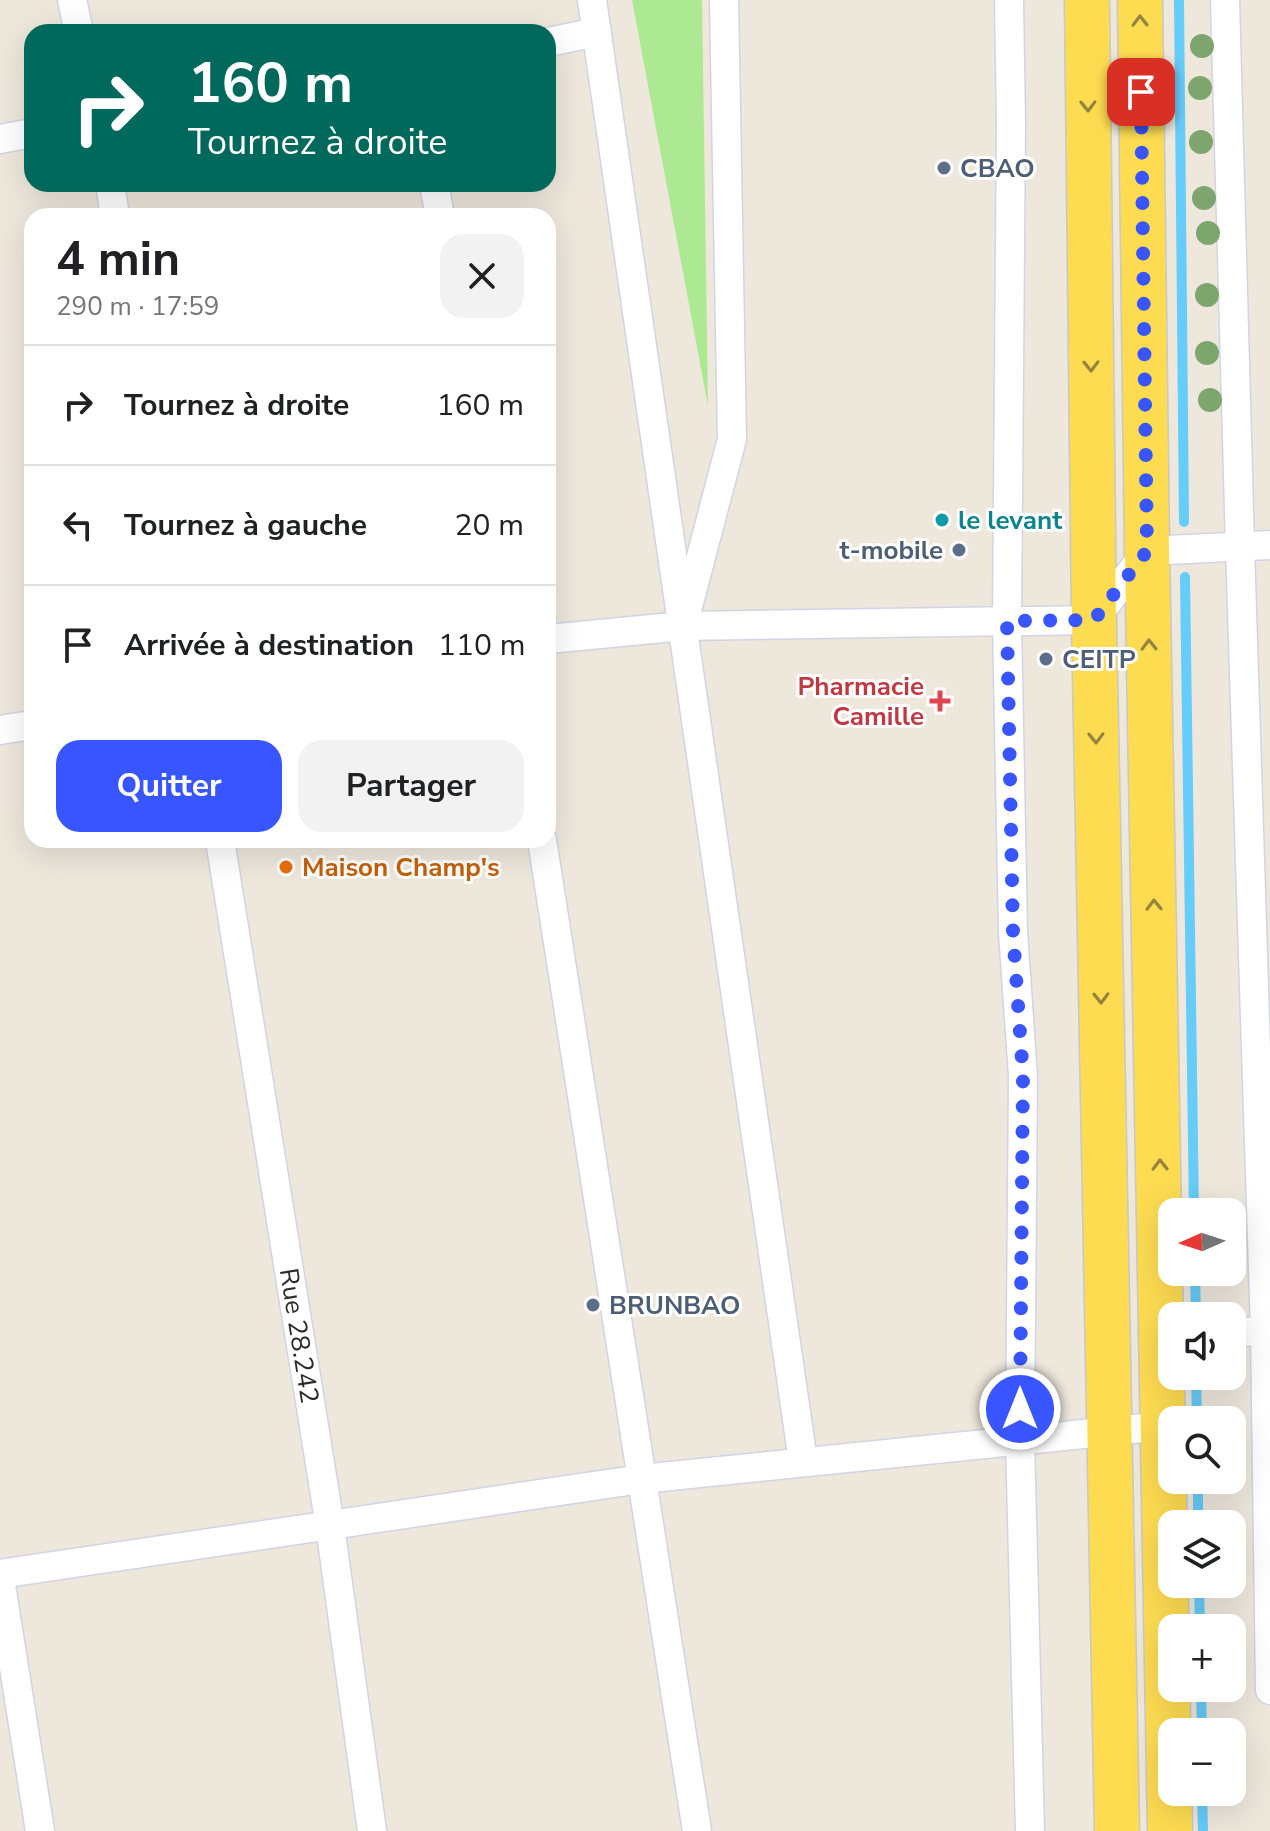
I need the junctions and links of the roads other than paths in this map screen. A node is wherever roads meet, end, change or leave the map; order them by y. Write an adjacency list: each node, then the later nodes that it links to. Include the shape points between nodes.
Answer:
1 (72, 0): 8 (street)
2 (592, 0): 9 (street)
3 (724, 0): 18 (street, via 732,439)
4 (1009, 0): 17 (street)
5 (1087, 0): 16 (main road, one-way to 16)
6 (1140, 0): 15 (main road, one-way to 6)
7 (1225, 0): 14 (street)
8 (77, 24)
9 (597, 32): 10 (street); 18 (street)
10 (556, 40)
11 (24, 134): 12 (street)
12 (0, 139)
13 (1270, 545): 14 (street)
14 (1240, 547): 15 (street); 25 (street)
15 (1147, 551): 16 (street); 24 (main road, one-way to 15)
16 (1094, 620): 17 (street); 28 (main road, one-way to 28)
17 (1007, 621): 18 (street); 29 (street, via 1013,932 1023,1076)
18 (683, 626): 19 (street); 30 (street)
19 (556, 638)
20 (24, 726): 21 (street)
21 (0, 730)
22 (221, 848): 33 (street, Rue 28.242)
23 (543, 848): 31 (street)
24 (1167, 1302)
25 (1268, 1331): 26 (street); 35 (street)
26 (1246, 1332)
27 (1158, 1426): 28 (street)
28 (1109, 1431): 29 (street); 40 (main road)
29 (1020, 1440): 30 (street); 39 (street)
30 (803, 1461): 31 (street)
31 (641, 1479): 33 (street); 38 (street)
32 (1163, 1494): 41 (main road)
33 (330, 1526): 34 (street); 37 (street, Rue 28.242)
34 (0, 1576): 36 (street)
35 (1270, 1690)
36 (40, 1831)
37 (372, 1831)
38 (697, 1831)
39 (1030, 1831)
40 (1117, 1831)
41 (1170, 1831)

